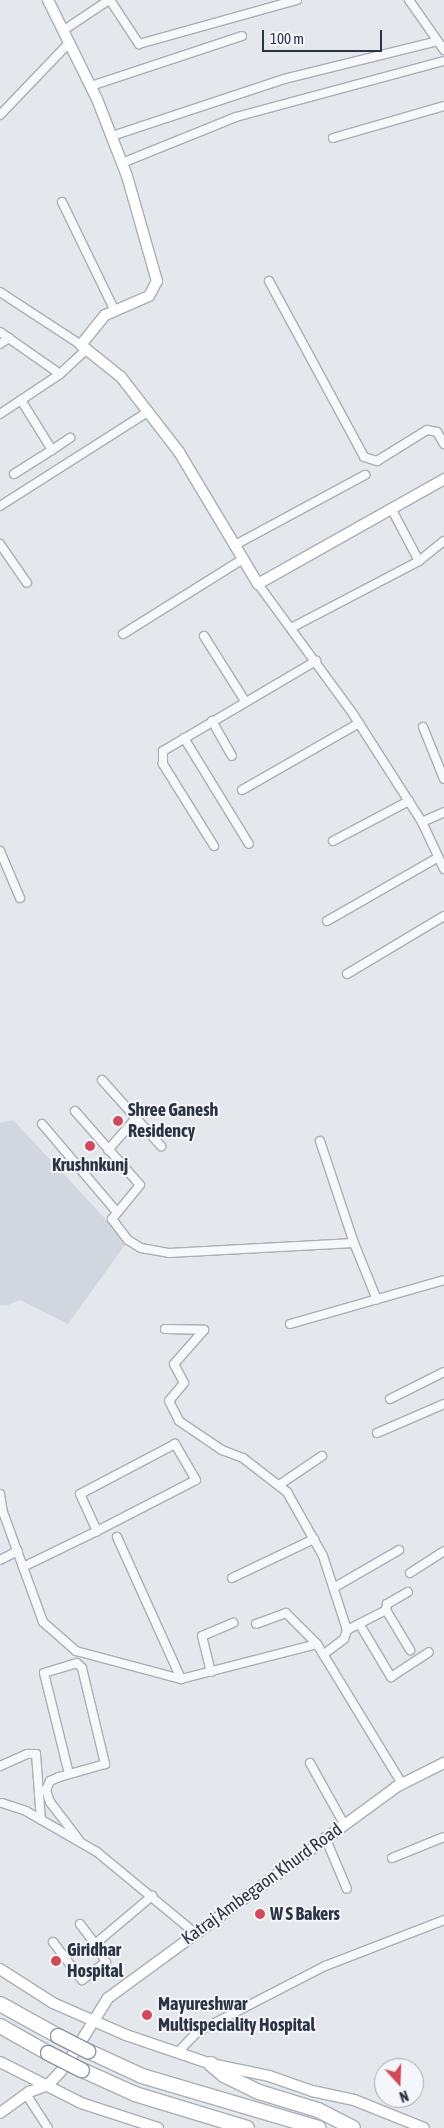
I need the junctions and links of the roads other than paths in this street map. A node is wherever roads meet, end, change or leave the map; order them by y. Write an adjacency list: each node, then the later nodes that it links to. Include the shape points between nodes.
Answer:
1 (48, 0): 5 (street)
2 (110, 0): 3 (street, via 139,44); 5 (street)
3 (297, 0)
4 (409, 0): 7 (street)
5 (64, 30): 8 (street)
6 (242, 36): 11 (street)
7 (438, 41): 9 (street); 14 (street, via 284,79)
8 (70, 42): 11 (street); 13 (street)
9 (444, 50)
10 (444, 61): 16 (street, via 236,117)
11 (91, 86): 14 (street)
12 (444, 106): 15 (street)
13 (0, 115)
14 (112, 136): 16 (street)
15 (334, 138)
16 (122, 162): 20 (street, via 157,281 149,296)
17 (62, 202): 20 (street)
18 (269, 281): 30 (street, via 364,457 377,460 428,430 437,432)
19 (0, 292): 24 (street)
20 (115, 311): 24 (street, via 96,323)
21 (0, 332): 22 (street)
22 (9, 338): 23 (street); 25 (street)
23 (0, 344)
24 (84, 347): 25 (street); 27 (street, via 121,377)
25 (60, 374): 26 (street)
26 (21, 400): 28 (street); 31 (street)
27 (146, 413): 35 (street); 39 (street, via 190,467)
28 (0, 414)
29 (70, 438): 31 (street)
30 (444, 444)
31 (52, 450): 32 (street)
32 (14, 474)
33 (365, 475): 39 (street)
34 (444, 479): 36 (street)
35 (0, 506)
36 (391, 508): 41 (street); 43 (street)
37 (444, 541): 41 (street)
38 (0, 544): 42 (street)
39 (235, 545): 40 (street)
40 (243, 559): 43 (street); 45 (street)
41 (419, 561): 44 (street)
42 (27, 583)
43 (258, 584): 44 (street)
44 (291, 628): 47 (street)
45 (123, 634)
46 (204, 636): 48 (street)
47 (316, 661): 48 (street); 50 (street)
48 (245, 701): 49 (street)
49 (212, 721): 52 (street); 53 (street)
50 (360, 723): 55 (street); 56 (street)
51 (423, 727): 54 (street)
52 (184, 738): 60 (street); 61 (street, via 163,751 161,759)
53 (232, 756)
54 (444, 779)
55 (242, 790)
56 (409, 801): 58 (street); 59 (street)
57 (444, 812): 58 (street)
58 (422, 822): 63 (street)
59 (333, 841)
60 (249, 844)
61 (214, 846)
62 (0, 851): 65 (street)
63 (437, 858): 64 (street); 67 (street)
64 (444, 868)
65 (20, 898)
66 (444, 916): 68 (street)
67 (327, 921)
68 (347, 974)
69 (102, 1080): 71 (street)
70 (75, 1111): 75 (street)
71 (136, 1118): 74 (street); 75 (street)
72 (42, 1124): 76 (street)
73 (320, 1141): 77 (street)
74 (161, 1146)
75 (108, 1150): 76 (street, via 140,1185)
76 (117, 1212): 77 (street, via 112,1219 114,1225 128,1240 141,1248 169,1253)
77 (354, 1243): 79 (street)
78 (444, 1280): 79 (street)
79 (377, 1300): 80 (street)
80 (290, 1324)
81 (165, 1329): 87 (street, via 204,1330 174,1364 184,1383 169,1401 180,1421 222,1450 243,1458)
82 (444, 1372): 83 (street)
83 (390, 1399)
84 (444, 1404): 85 (street)
85 (377, 1433)
86 (322, 1456): 87 (street)
87 (279, 1485): 91 (street, via 287,1492)
88 (0, 1494): 93 (street)
89 (97, 1531): 89 (street, via 80,1494 175,1444 196,1480); 96 (street)
90 (117, 1537): 111 (street)
91 (314, 1539): 98 (street); 99 (street)
92 (399, 1550): 99 (street)
93 (18, 1551): 95 (street); 96 (street)
94 (444, 1551): 97 (street)
95 (0, 1560)
96 (23, 1566): 111 (street, via 44,1622 76,1651)
97 (410, 1573)
98 (232, 1578)
99 (335, 1587): 105 (street)
100 (408, 1592): 101 (street, via 387,1604)
101 (386, 1610): 104 (street); 107 (street)
102 (233, 1623): 110 (street, via 202,1636)
103 (256, 1624): 106 (street, via 286,1613)
104 (360, 1625): 105 (street); 108 (street, via 391,1677)
105 (347, 1630): 109 (street, via 344,1639)
106 (317, 1644): 109 (street); 110 (street)
107 (410, 1650)
108 (429, 1652)
109 (323, 1655): 116 (street)
110 (211, 1672): 111 (street)
111 (181, 1679)
112 (310, 1763): 119 (street)
113 (444, 1763): 116 (street, Katraj Ambegaon Khurd Road)
114 (0, 1766): 118 (street, via 27,1754 36,1754)
115 (68, 1774): 115 (street, via 102,1766 105,1760 82,1668 77,1663 44,1673); 122 (street, via 50,1781 46,1790 50,1802)
116 (402, 1784): 119 (street, Katraj Ambegaon Khurd Road)
117 (2, 1804): 118 (street, via 12,1805)
118 (41, 1820): 122 (street)
119 (344, 1824): 120 (street, Katraj Ambegaon Khurd Road)
120 (325, 1837): 124 (street); 128 (street, Katraj Ambegaon Khurd Road)
121 (444, 1837): 123 (street)
122 (78, 1840): 125 (street)
123 (392, 1858)
124 (347, 1889)
125 (152, 1896): 128 (street); 130 (street)
126 (444, 1920): 135 (street, via 325,1966 197,2032)
127 (80, 1924): 130 (street)
128 (195, 1933): 133 (street, Katraj Ambegaon Khurd Road, via 108,1998)
129 (53, 1942): 130 (street, via 82,1980 106,1962)
130 (95, 1944)
131 (0, 1969): 133 (street, via 52,2003)
132 (0, 2004): 144 (highway, bridge, via 88,2052 179,2088)
133 (92, 2019): 135 (street); 138 (street, Katraj Ambegaon Khurd Road, via 65,2067)
134 (0, 2026): 143 (highway, bridge, via 48,2053 135,2094)
135 (177, 2053): 137 (street)
136 (0, 2062): 138 (street)
137 (212, 2064): 145 (highway, via 224,2076 259,2092 318,2110); 146 (street, via 354,2100)
138 (48, 2085): 139 (street); 142 (street, via 81,2104)
139 (26, 2094): 140 (street); 141 (street)
140 (0, 2113)
141 (48, 2128)
142 (158, 2128)
143 (247, 2128)
144 (319, 2128)
145 (353, 2128)
146 (424, 2128)

